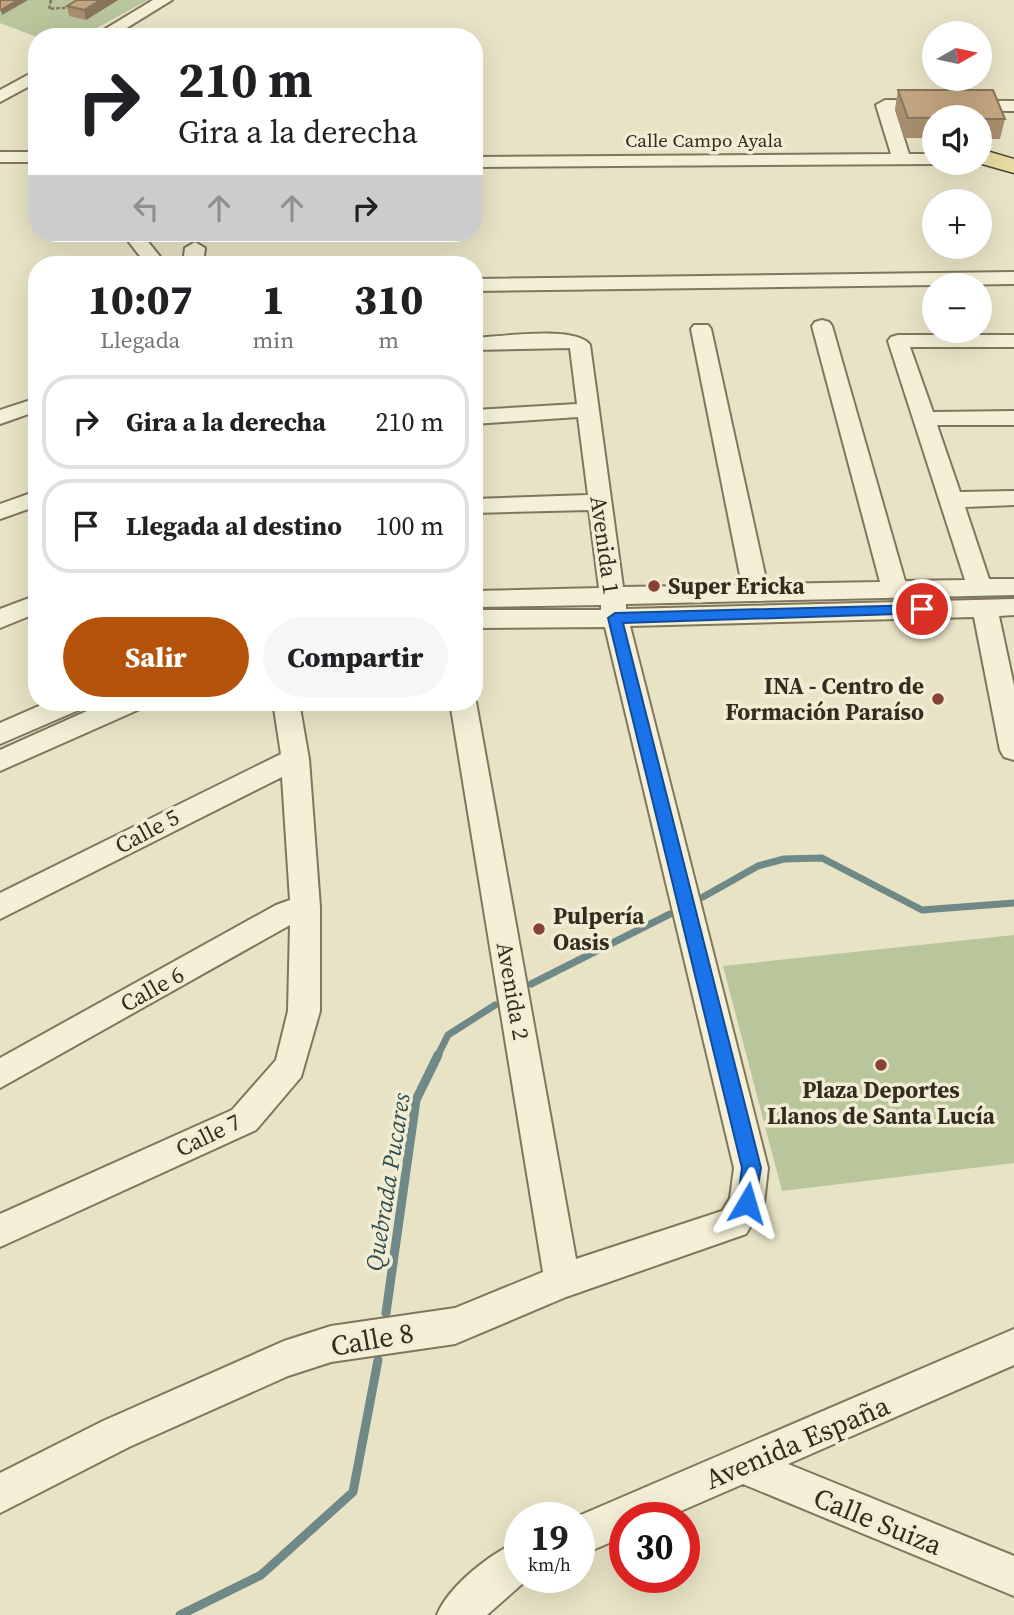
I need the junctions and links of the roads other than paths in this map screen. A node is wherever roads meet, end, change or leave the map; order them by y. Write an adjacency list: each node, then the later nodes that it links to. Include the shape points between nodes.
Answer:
1 (164, 0): 2 (street)
2 (116, 28)
3 (28, 80): 4 (street)
4 (0, 97)
5 (1014, 106): 9 (street, via 885,105)
6 (0, 157): 7 (street)
7 (28, 158)
8 (922, 159): 9 (street, Calle Campo Ayala)
9 (902, 160): 10 (street, Calle Campo Ayala)
10 (483, 162)
11 (140, 242): 12 (street)
12 (151, 256)
13 (1014, 278): 14 (street)
14 (483, 285)
15 (822, 326): 32 (street)
16 (701, 329): 33 (street)
17 (1014, 341): 24 (street, via 898,341)
18 (483, 344): 20 (street, Avenida 1, via 569,340 580,345)
19 (28, 407): 22 (street)
20 (587, 410): 21 (street); 28 (street, Avenida 1)
21 (483, 416)
22 (0, 418)
23 (1014, 418): 24 (street)
24 (923, 419): 26 (street)
25 (1014, 498): 26 (street)
26 (950, 500): 34 (street)
27 (28, 501): 30 (street)
28 (600, 502): 29 (street); 37 (street, Avenida 1)
29 (483, 506)
30 (0, 512)
31 (1014, 587): 34 (street)
32 (895, 590): 33 (street); 34 (street)
33 (756, 593): 37 (street)
34 (982, 598): 37 (street); 38 (street); 45 (street)
35 (483, 600): 37 (street)
36 (28, 607): 39 (street)
37 (614, 607): 40 (street); 53 (street, Avenida 1, via 751,1168)
38 (1014, 607)
39 (0, 618)
40 (483, 618)
41 (52, 711): 46 (street)
42 (111, 711): 49 (street)
43 (287, 711): 48 (street, Calle 7)
44 (465, 711): 55 (street, Avenida 2)
45 (1010, 712): 47 (street)
46 (0, 734)
47 (1014, 750)
48 (295, 759): 50 (street, Calle 5); 51 (street, Calle 7)
49 (0, 761)
50 (0, 907)
51 (305, 907): 52 (street, Calle 6, via 286,913); 54 (street, Calle 7, via 304,1011 290,1067 244,1119)
52 (0, 1074)
53 (747, 1203): 55 (street, Calle 8, via 734,1223)
54 (0, 1231)
55 (562, 1281): 58 (street, Calle 8, via 455,1326 331,1344 284,1359 116,1434)
56 (1014, 1347): 57 (street, Avenida España)
57 (743, 1465): 59 (street, Avenida España); 61 (street, Calle Suiza)
58 (0, 1494)
59 (595, 1529)
60 (504, 1571): 62 (street)
61 (1014, 1576)
62 (457, 1615)

